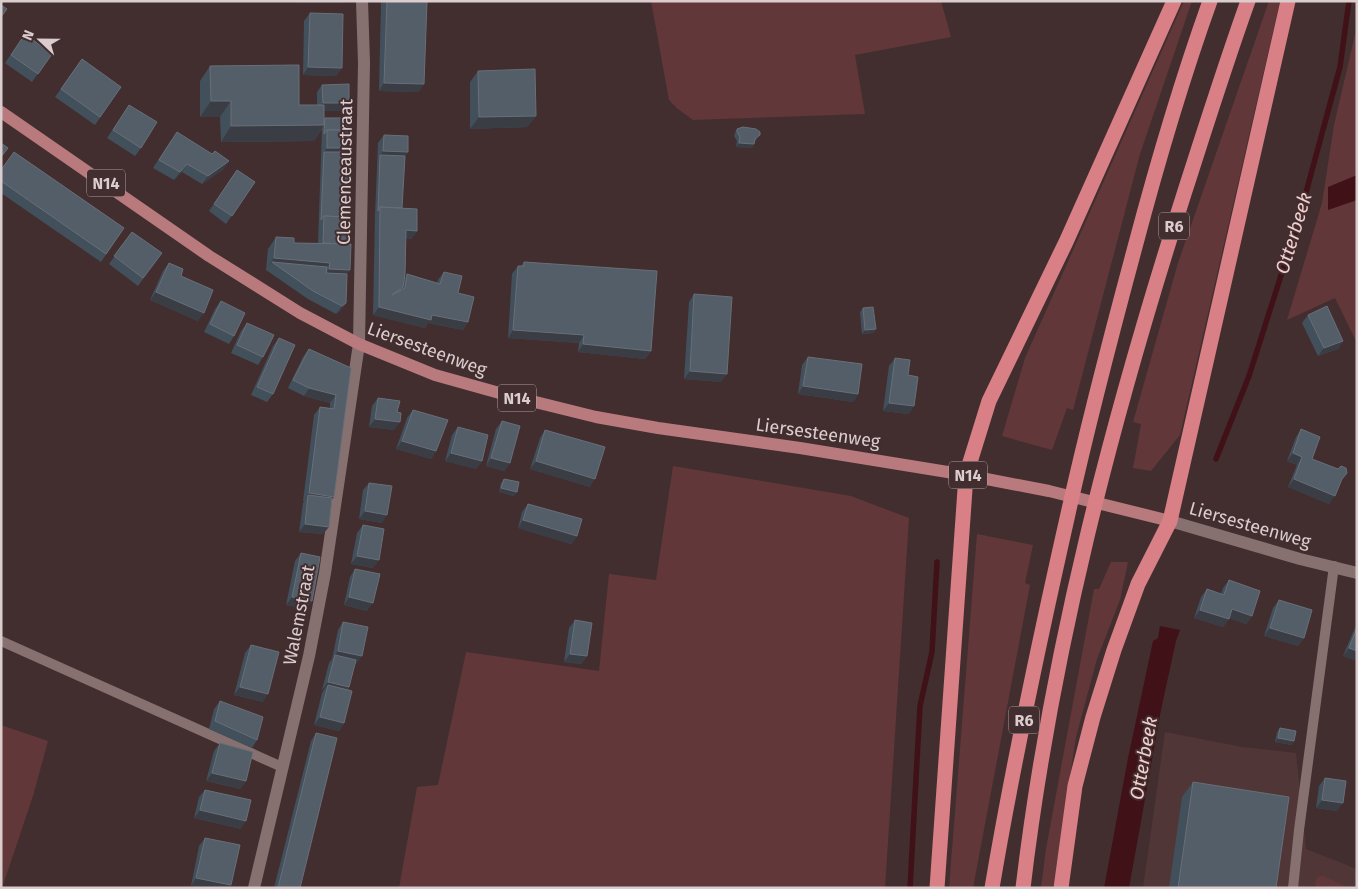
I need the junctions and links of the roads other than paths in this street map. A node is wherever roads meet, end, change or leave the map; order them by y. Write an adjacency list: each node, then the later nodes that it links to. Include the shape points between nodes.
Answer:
1 (362, 1): 7 (street, Clemenceaustraat, via 364,63)
2 (1174, 1): 8 (highway, via 1066,242 989,401)
3 (1210, 1): 16 (highway, R6, via 1188,63 1101,370 1030,688)
4 (1248, 1): 17 (highway, R6, via 1153,290 1108,453 1054,696)
5 (1288, 1): 9 (highway)
6 (1, 112): 7 (main road, Liersesteenweg / N14, via 209,256 300,313)
7 (359, 344): 8 (main road, Liersesteenweg / N14, via 435,375 596,417); 13 (street, Walemstraat, via 325,573)
8 (966, 475): 9 (main road, Liersesteenweg / N14, via 1049,491); 15 (highway)
9 (1170, 521): 10 (street, Liersesteenweg / N14); 18 (highway, via 1138,584 1093,717 1075,786)
10 (1334, 566): 11 (street, Liersesteenweg / N14); 19 (lane)
11 (1357, 573)
12 (1, 641): 13 (lane)
13 (282, 767): 14 (street, Walemstraat)
14 (254, 888)
15 (937, 888)
16 (992, 888)
17 (1024, 888)
18 (1061, 888)
19 (1293, 888)

